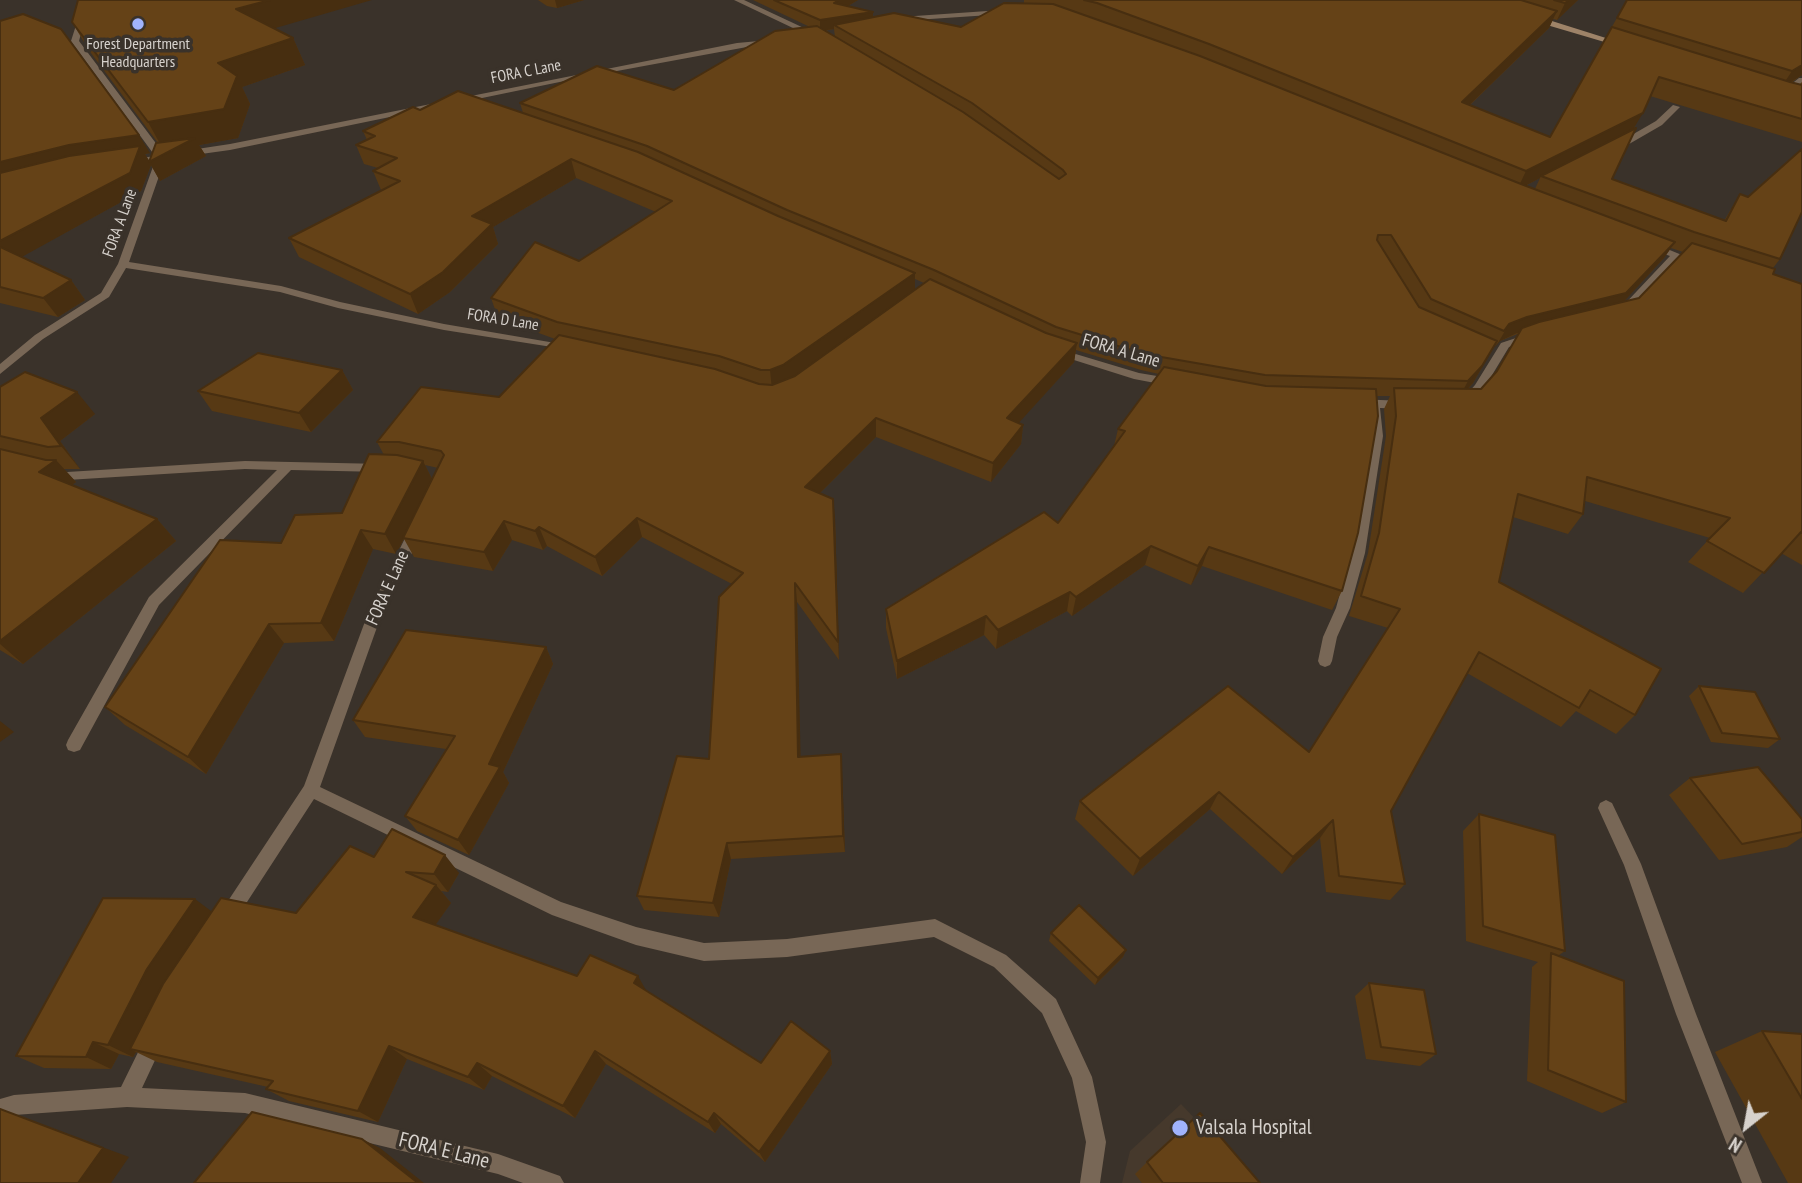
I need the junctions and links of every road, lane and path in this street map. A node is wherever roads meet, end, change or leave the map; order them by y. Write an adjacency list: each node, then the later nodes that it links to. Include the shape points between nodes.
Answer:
1 (87, 0): 17 (street, via 75,40)
2 (738, 0): 6 (street, via 826,38)
3 (1009, 12): 5 (street)
4 (1529, 17): 8 (main road)
5 (888, 24)
6 (805, 38)
7 (778, 41): 13 (street, FORA C Lane)
8 (1633, 47)
9 (1802, 80): 11 (street)
10 (1770, 92): 11 (main road)
11 (1782, 96): 12 (main road)
12 (1792, 99)
13 (456, 101): 15 (street); 17 (street, FORA C Lane)
14 (1676, 107): 16 (street, via 1659,123)
15 (481, 109)
16 (1599, 156)
17 (160, 157): 18 (street, FORA C Lane); 21 (street, FORA A Lane)
18 (121, 163)
19 (1637, 242): 20 (street)
20 (1676, 256): 22 (street); 23 (street, via 1621,314)
21 (123, 264): 26 (street, FORA D Lane, via 281,289); 29 (street, FORA A Lane, via 104,295 38,337)
22 (1701, 264)
23 (1610, 318)
24 (1548, 333): 28 (street, via 1504,345)
25 (1049, 348): 30 (street, FORA A Lane)
26 (577, 351)
27 (1488, 351): 28 (street)
28 (1499, 356): 34 (street, via 1463,405)
29 (0, 370)
30 (1178, 384)
31 (1338, 403): 32 (street)
32 (1375, 404): 33 (street); 39 (street, via 1377,436 1358,553)
33 (1422, 405)
34 (1453, 405)
35 (288, 466): 36 (street); 37 (street, via 67,476); 40 (street, via 154,601)
36 (395, 468)
37 (40, 470)
38 (426, 511): 41 (street, FORA E Lane, via 374,616)
39 (1325, 661)
40 (74, 744)
41 (311, 790): 43 (street, FORA E Lane); 48 (street, via 558,909 636,936 704,952 787,948 935,928 1000,961 1049,1006 1082,1077 1096,1142)
42 (1606, 808): 49 (street, via 1632,864)
43 (223, 924)
44 (162, 1026): 45 (street)
45 (127, 1097): 46 (street, FORA E Lane); 47 (street, FORA E Lane, via 245,1102 498,1164)
46 (0, 1109)
47 (553, 1183)
48 (1090, 1183)
49 (1752, 1183)

